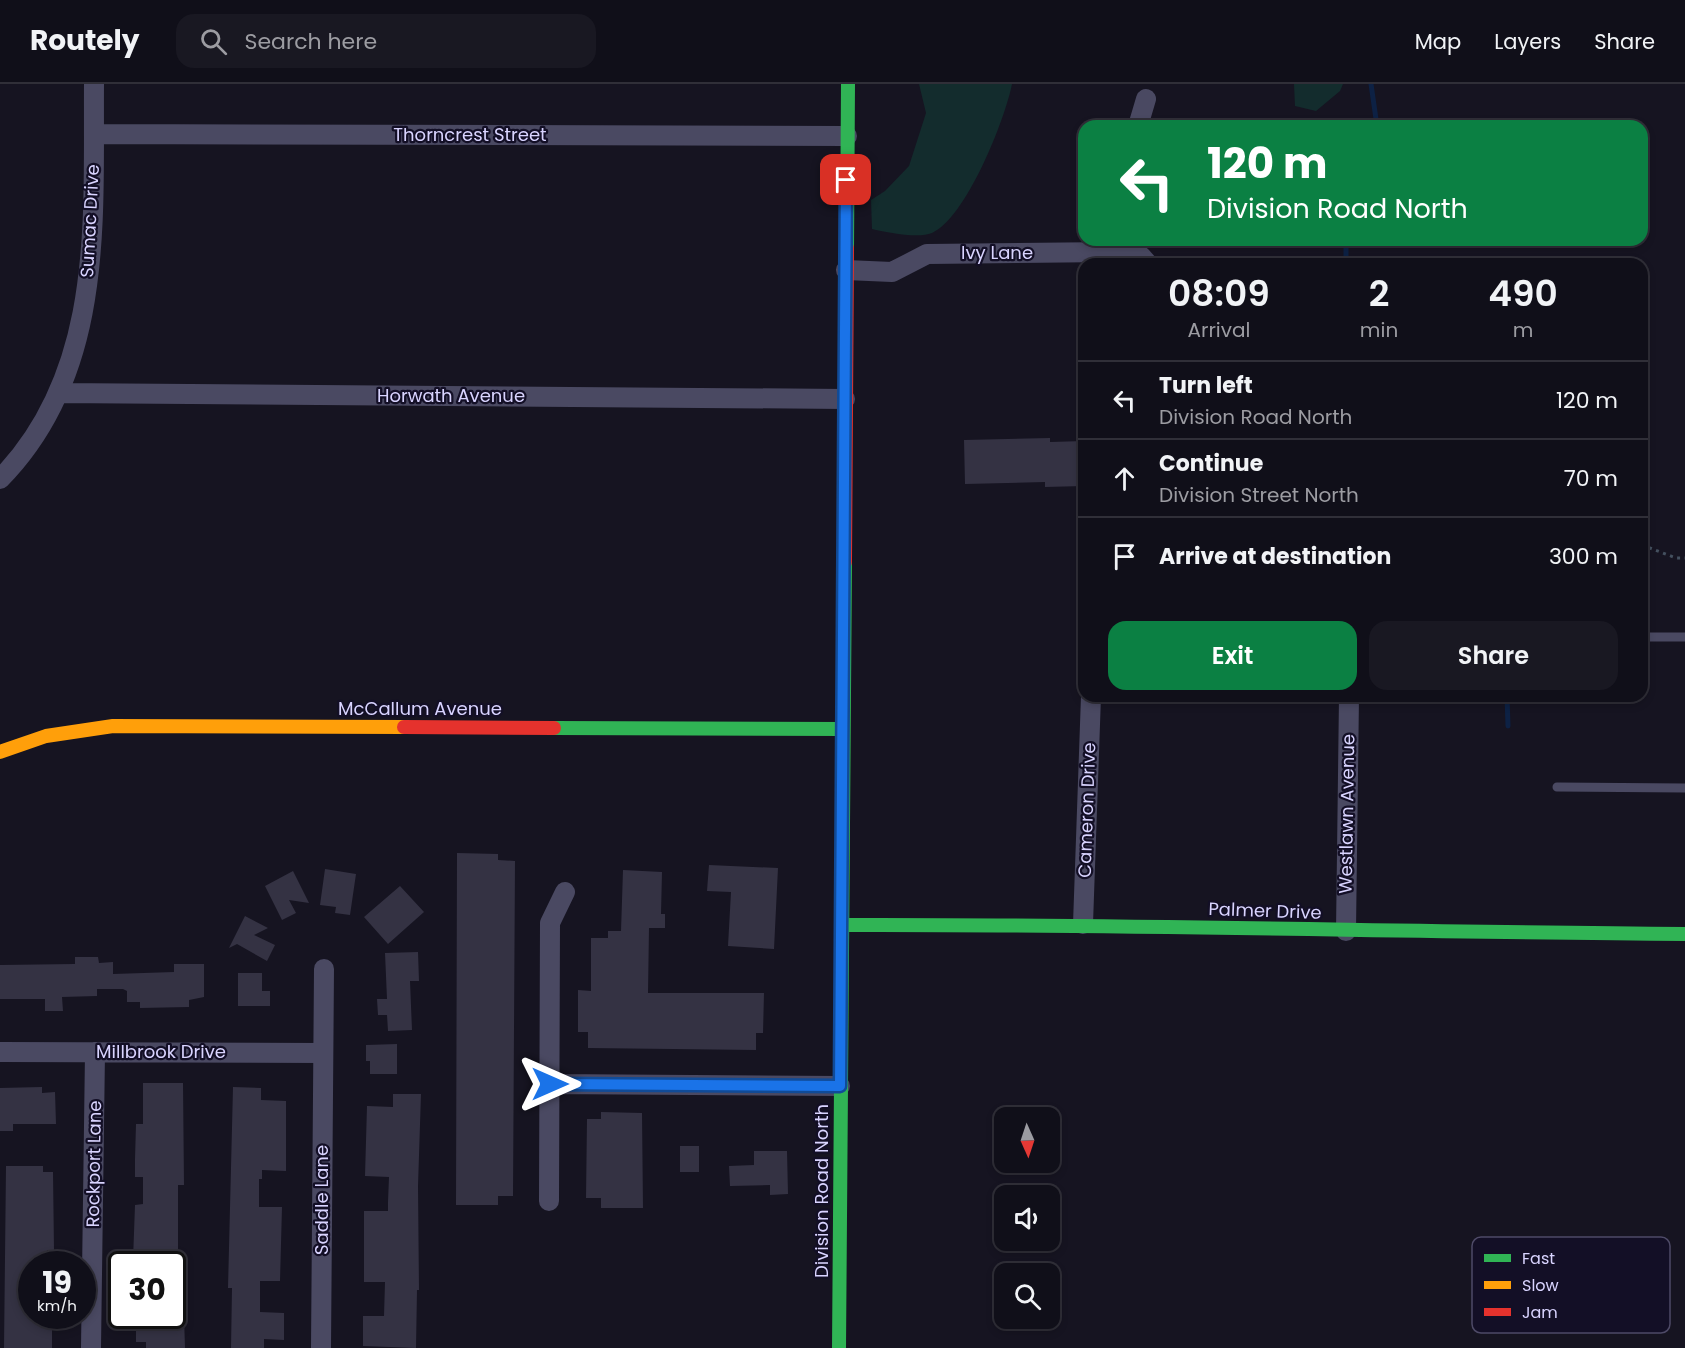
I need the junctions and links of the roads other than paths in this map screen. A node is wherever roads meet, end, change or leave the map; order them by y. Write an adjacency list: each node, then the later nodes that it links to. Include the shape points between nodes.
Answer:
1 (94, 84): 5 (street, Sumac Drive)
2 (848, 84): 6 (street, Division Road North)
3 (1146, 99): 4 (street)
4 (1140, 120)
5 (94, 134): 6 (street, Thorncrest Street); 10 (street, Sumac Drive, via 93,251 82,324)
6 (847, 135): 9 (street, Division Road North)
7 (1111, 246): 8 (street, Ivy Lane); 9 (street, Ivy Lane, via 927,254 892,272)
8 (1143, 258)
9 (846, 270): 11 (street, Division Road North)
10 (58, 393): 11 (street, Horwath Avenue); 12 (street, Sumac Drive, via 39,428)
11 (845, 399): 17 (street, Division Road North)
12 (0, 479)
13 (1648, 637): 14 (lane)
14 (1685, 637)
15 (1091, 702): 22 (street, Cameron Drive)
16 (1349, 702): 24 (street, Westlawn Avenue)
17 (843, 729): 18 (street, McCallum Avenue, via 113,726 46,736); 23 (street, Division Road North)
18 (0, 752)
19 (1557, 787): 20 (lane)
20 (1685, 788)
21 (565, 892): 30 (street, via 550,923)
22 (1083, 924): 23 (street, Palmer Drive); 24 (street, Palmer Drive)
23 (843, 925): 31 (street, Division Road North)
24 (1346, 931): 25 (street, Palmer Drive)
25 (1685, 934)
26 (324, 969): 29 (street, Saddle Lane)
27 (0, 1052): 28 (street, Millbrook Drive)
28 (95, 1052): 29 (street, Millbrook Drive); 33 (street, Rockport Lane)
29 (323, 1053): 34 (street, Saddle Lane)
30 (550, 1084): 31 (street); 32 (street)
31 (840, 1086): 35 (street, Division Road North)
32 (549, 1200)
33 (91, 1348)
34 (321, 1348)
35 (839, 1348)

